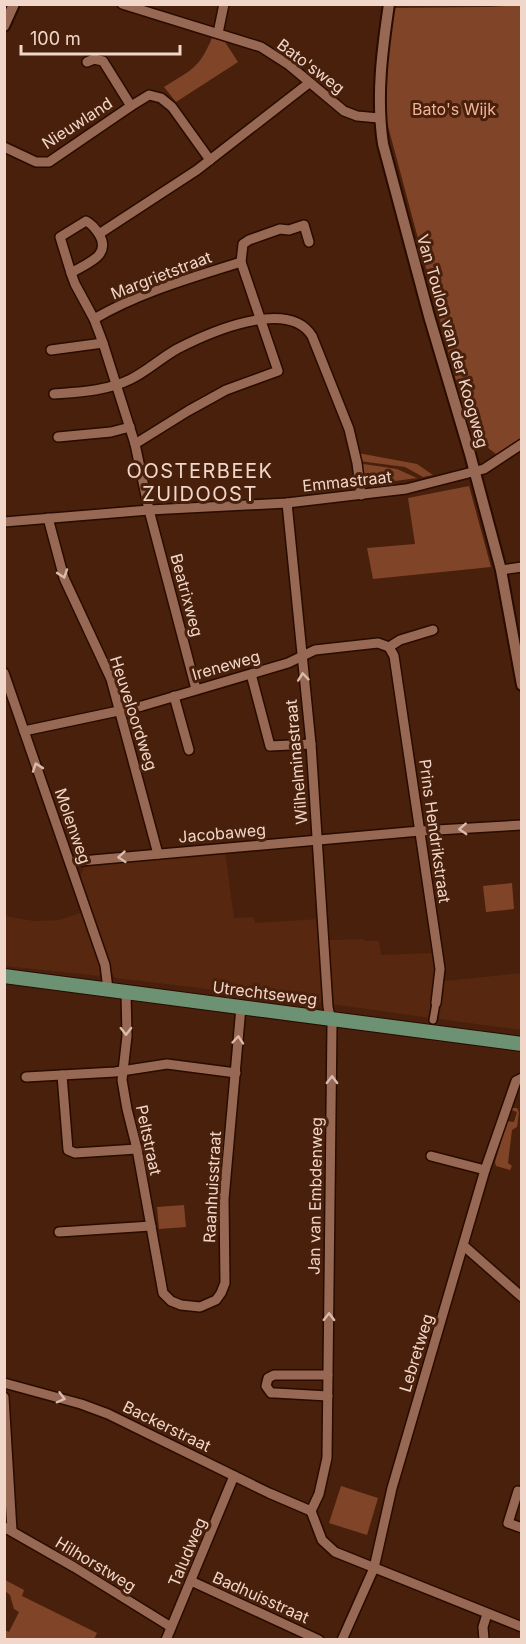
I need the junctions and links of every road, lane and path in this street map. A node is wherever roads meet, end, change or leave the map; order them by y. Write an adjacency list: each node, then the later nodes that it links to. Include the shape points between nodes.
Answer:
1 (14, 4): 5 (street)
2 (122, 4): 6 (street, Bato'sweg)
3 (224, 4): 6 (street)
4 (389, 4): 10 (street, Van Toulon van der Koogweg)
5 (4, 26)
6 (218, 33): 8 (street, Bato'sweg, via 261,48)
7 (87, 62): 9 (street, Nieuwland, via 103,61)
8 (309, 83): 10 (street, Bato'sweg, via 344,111); 12 (street)
9 (131, 106): 11 (street, Nieuwland, via 49,162 36,162); 12 (street, Nieuwland, via 149,95 161,98)
10 (379, 118): 27 (street, Van Toulon van der Koogweg, via 399,207)
11 (4, 147)
12 (210, 160): 13 (street)
13 (99, 234): 16 (street, via 104,243 100,255); 16 (street, via 86,221 60,237)
14 (309, 242): 15 (street, via 304,225 280,229 243,244)
15 (241, 262): 17 (street); 18 (street, Margrietstraat, via 139,296)
16 (71, 273): 18 (street)
17 (261, 318): 21 (street, via 202,337); 25 (street, via 278,370 226,390); 28 (street, via 297,321 312,336 349,429)
18 (94, 319): 19 (street)
19 (102, 343): 20 (street); 21 (street)
20 (51, 350)
21 (116, 385): 22 (street); 23 (street)
22 (54, 394)
23 (130, 427): 24 (street); 25 (street)
24 (58, 437)
25 (135, 444): 30 (street)
26 (522, 444): 27 (street, Emmastraat)
27 (475, 471): 28 (street, Emmastraat, via 428,485); 34 (street, Van Toulon van der Koogweg)
28 (361, 495): 29 (street, Emmastraat)
29 (287, 502): 30 (street, Emmastraat); 37 (street, Wilhelminastraat)
30 (149, 510): 31 (street, Emmastraat); 41 (street, Beatrixweg)
31 (48, 518): 32 (street, Emmastraat); 43 (street, Heuveloordweg, one-way to 43, via 64,578 111,680)
32 (4, 522)
33 (522, 567): 34 (street)
34 (501, 570): 40 (street, Van Toulon van der Koogweg)
35 (433, 630): 36 (street, Ireneweg)
36 (389, 647): 37 (street, Ireneweg, via 378,643 324,648); 48 (street, Prins Hendrikstraat, via 394,656)
37 (301, 657): 39 (street, Ireneweg); 45 (street, Wilhelminastraat, one-way to 37)
38 (4, 673): 44 (street, Molenweg)
39 (251, 674): 41 (street, Ireneweg); 45 (street, via 270,746)
40 (522, 685)
41 (196, 689): 42 (street, Ireneweg)
42 (174, 696): 43 (street, Ireneweg); 46 (street)
43 (120, 712): 44 (street, Ireneweg); 50 (street, Heuveloordweg)
44 (24, 731): 51 (street, Molenweg, one-way to 44)
45 (311, 744): 49 (street, Wilhelminastraat)
46 (189, 750)
47 (522, 825): 48 (street, Jacobaweg, one-way to 48)
48 (420, 831): 49 (street, Jacobaweg); 55 (street, Prins Hendrikstraat, via 440,969)
49 (318, 840): 50 (street, Jacobaweg); 57 (street, Wilhelminastraat)
50 (159, 854): 51 (street, Jacobaweg, one-way to 51)
51 (70, 862): 53 (street, Molenweg, via 105,965)
52 (4, 976): 53 (main road, Utrechtseweg)
53 (108, 989): 54 (main road, Utrechtseweg)
54 (126, 992): 56 (main road, Utrechtseweg); 60 (street, Peltstraat, one-way to 60, via 128,1036)
55 (436, 1003): 58 (street, Prins Hendrikstraat)
56 (241, 1007): 57 (main road, Utrechtseweg); 61 (street, Raanhuisstraat, one-way to 56)
57 (330, 1018): 59 (main road, Utrechtseweg); 73 (street, Jan van Embdenweg, one-way to 57)
58 (433, 1020)
59 (522, 1044)
60 (122, 1070): 61 (street, via 167,1064); 62 (street); 65 (street, Peltstraat)
61 (236, 1074): 71 (street, Raanhuisstraat, via 224,1199 225,1283 216,1300 200,1307 171,1301)
62 (62, 1075): 63 (street); 65 (street, via 68,1150 75,1153)
63 (26, 1077)
64 (519, 1079): 67 (street, Lebretweg)
65 (137, 1149): 68 (street, Peltstraat)
66 (431, 1156): 67 (street)
67 (485, 1170): 70 (street, Lebretweg)
68 (151, 1226): 69 (street); 71 (street, Peltstraat)
69 (59, 1232)
70 (464, 1246): 72 (street); 82 (street, Lebretweg, via 392,1488)
71 (163, 1293)
72 (522, 1297)
73 (328, 1375): 75 (street, Jan van Embdenweg); 75 (street, via 274,1375 268,1378 266,1386 271,1393)
74 (4, 1383): 77 (street, Backerstraat, one-way to 77, via 108,1414)
75 (328, 1396): 79 (street, Jan van Embdenweg, via 327,1458)
76 (4, 1397): 81 (street)
77 (234, 1476): 79 (street, Backerstraat); 83 (street, Taludweg)
78 (521, 1490): 80 (street, via 508,1523)
79 (311, 1511): 82 (street, via 322,1540 335,1552)
80 (522, 1528)
81 (8, 1529): 85 (street, Hilhorstweg)
82 (374, 1568): 84 (street); 89 (street, Lebretweg)
83 (191, 1581): 85 (street, Taludweg); 88 (street, Badhuisstraat)
84 (488, 1614): 86 (street); 90 (street)
85 (171, 1627): 87 (street, Taludweg)
86 (522, 1627)
87 (166, 1640)
88 (319, 1640)
89 (342, 1640)
90 (484, 1640)

